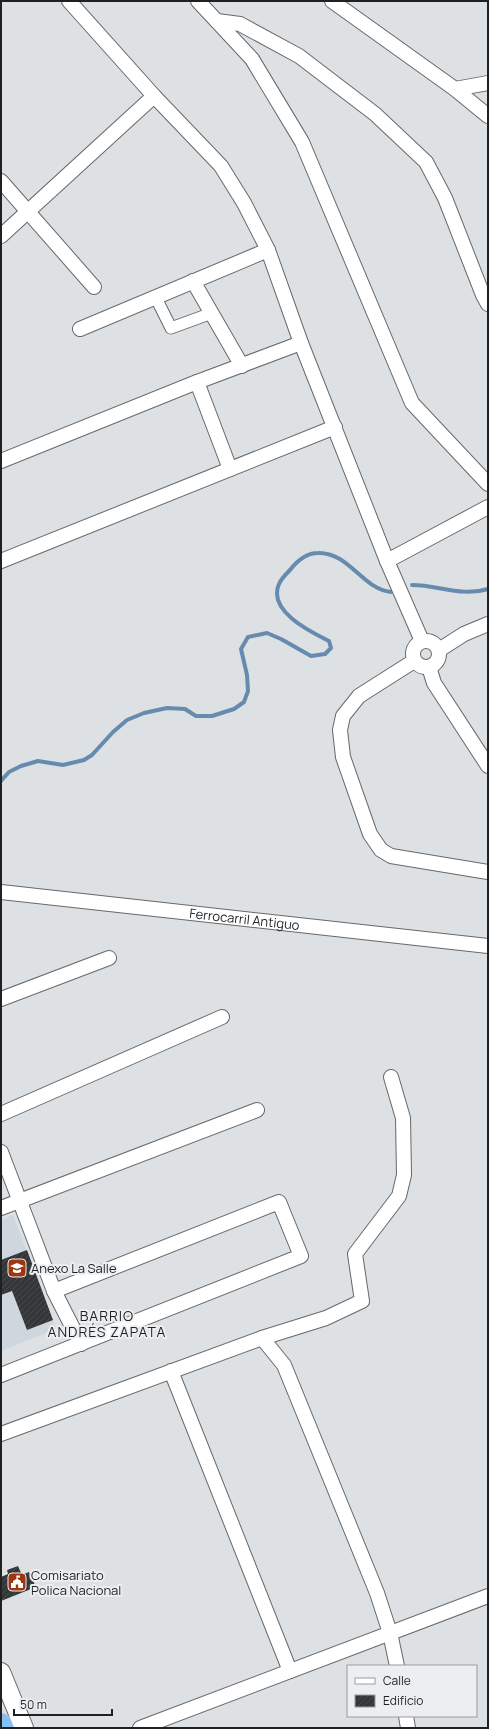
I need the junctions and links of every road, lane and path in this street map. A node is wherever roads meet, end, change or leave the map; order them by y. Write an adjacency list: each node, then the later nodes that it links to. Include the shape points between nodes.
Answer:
1 (68, 1): 7 (street)
2 (198, 1): 4 (street)
3 (332, 1): 6 (street)
4 (217, 21): 16 (street, via 240,24 299,56 375,114 426,162 445,198); 25 (street, via 252,59 302,142 412,403)
5 (488, 82): 6 (street)
6 (455, 89): 8 (street)
7 (154, 96): 10 (street); 12 (street, via 221,166 244,203)
8 (488, 116)
9 (1, 181): 10 (street)
10 (29, 212): 11 (street); 14 (street)
11 (1, 236)
12 (268, 250): 13 (street); 19 (street)
13 (193, 281): 15 (street); 17 (street)
14 (94, 287)
15 (155, 296): 17 (street, via 171,328); 18 (street)
16 (488, 304)
17 (212, 313): 20 (street)
18 (80, 329)
19 (301, 343): 20 (street); 22 (street)
20 (242, 366): 21 (street)
21 (197, 382): 23 (street); 24 (street)
22 (335, 427): 24 (street); 28 (street)
23 (1, 461)
24 (230, 469): 27 (street)
25 (488, 484)
26 (488, 507): 28 (street)
27 (1, 561)
28 (387, 561): 30 (street)
29 (488, 624): 31 (street, via 464,634)
30 (422, 641): 31 (street, via 429,640); 32 (street, via 413,649)
31 (439, 650): 33 (street, via 439,657)
32 (414, 661): 33 (street, via 421,666); 35 (street, via 359,696 344,716 340,730 343,757 370,834 381,850 391,856)
33 (429, 667): 34 (street, via 434,683)
34 (488, 766)
35 (488, 872)
36 (1, 892): 37 (street, Ferrocarril Antiguo)
37 (488, 946)
38 (109, 958): 39 (street)
39 (1, 999)
40 (222, 1017): 43 (street)
41 (391, 1077): 48 (street, via 403,1118 404,1175 399,1196 355,1254 362,1301 326,1318)
42 (258, 1110): 45 (street)
43 (1, 1114)
44 (1, 1152): 45 (street)
45 (19, 1201): 46 (street); 47 (street)
46 (1, 1208)
47 (54, 1291): 49 (street); 49 (street, via 279,1202 301,1256)
48 (262, 1338): 50 (street); 54 (street, via 284,1366 377,1593)
49 (81, 1344): 51 (street)
50 (171, 1371): 52 (street); 56 (street)
51 (1, 1376)
52 (1, 1434)
53 (488, 1596): 54 (street)
54 (390, 1633): 55 (street); 56 (street)
55 (397, 1665)
56 (290, 1671): 64 (street)
57 (1, 1672): 63 (street)
58 (1, 1696): 62 (street)
59 (406, 1717): 65 (street)
60 (1, 1725): 61 (highway)
61 (2, 1728)
62 (13, 1728)
63 (24, 1728)
64 (140, 1728)
65 (408, 1728)

